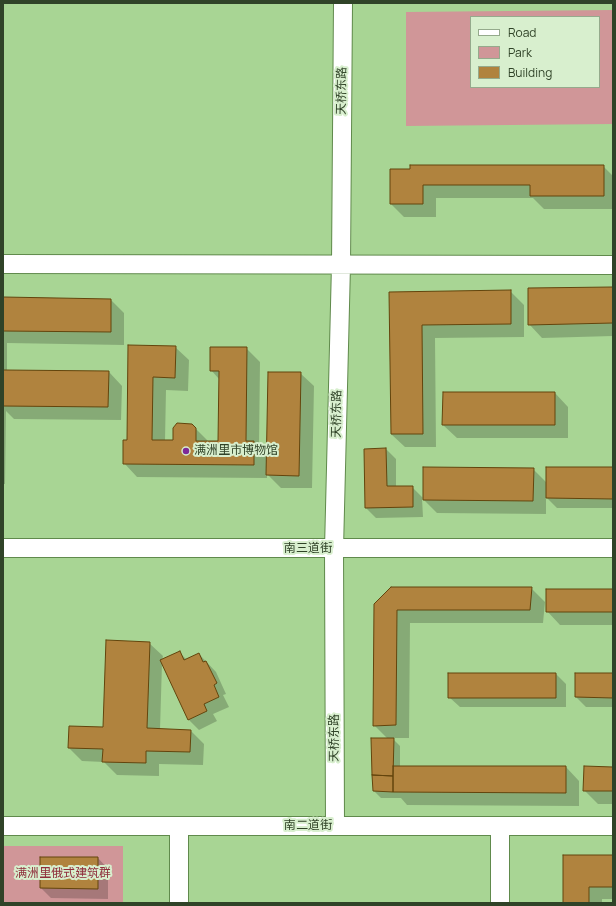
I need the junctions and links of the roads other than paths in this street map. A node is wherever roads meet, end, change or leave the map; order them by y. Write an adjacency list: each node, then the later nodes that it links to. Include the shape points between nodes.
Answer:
1 (343, 3): 3 (street, 天桥东路)
2 (3, 264): 3 (street)
3 (341, 265): 4 (street); 7 (street, 天桥东路)
4 (613, 266)
5 (3, 548): 7 (street, 南三道街)
6 (613, 548): 7 (street, 南三道街)
7 (334, 549): 10 (street, 天桥东路)
8 (3, 826): 9 (street, 南二道街)
9 (179, 826): 10 (street, 南二道街); 13 (street)
10 (335, 826): 12 (street, 南二道街)
11 (613, 826): 12 (street, 南二道街)
12 (500, 827): 14 (street)
13 (179, 903)
14 (500, 903)

